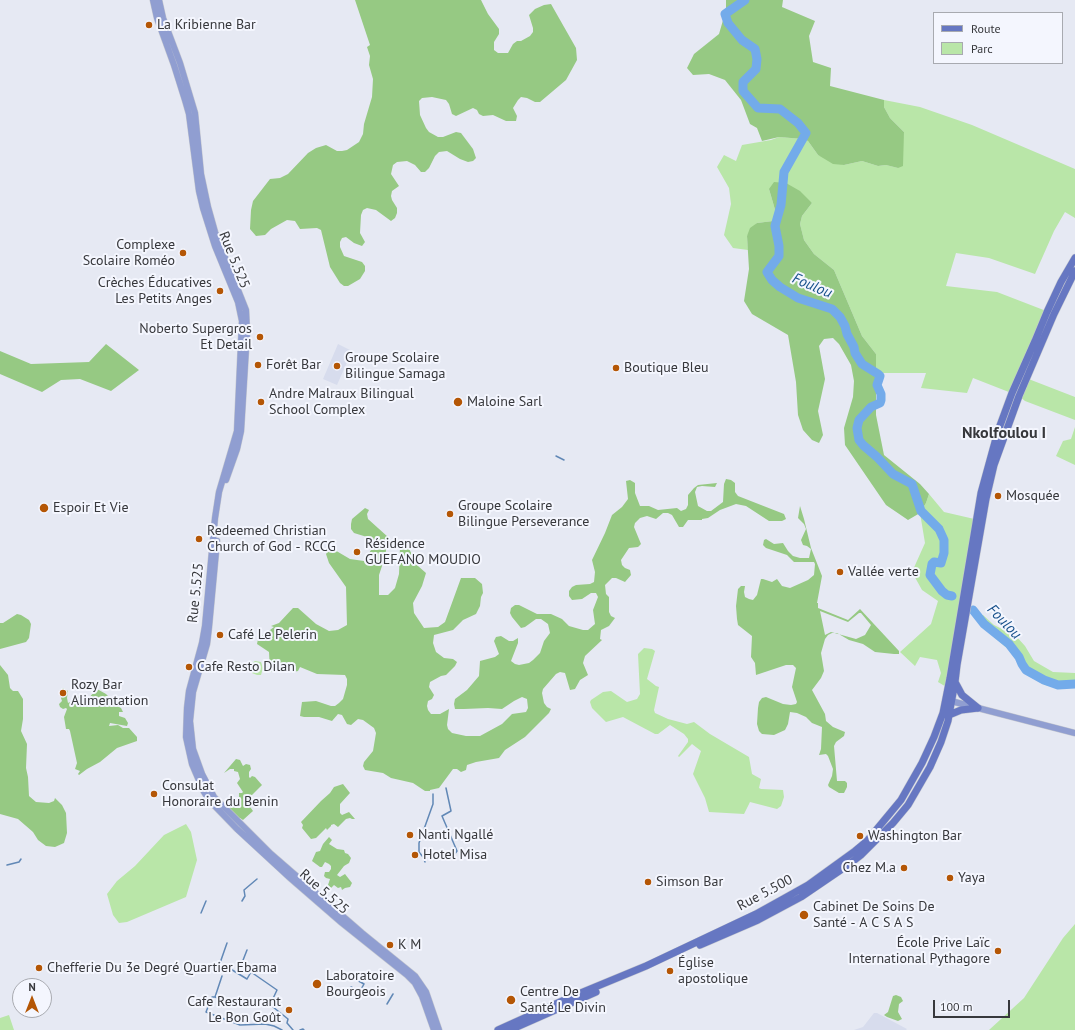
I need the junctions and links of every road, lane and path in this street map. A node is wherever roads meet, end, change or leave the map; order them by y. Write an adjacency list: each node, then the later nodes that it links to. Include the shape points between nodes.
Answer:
1 (153, 0): 11 (street, Rue 5.525, via 186,100 203,208 215,246 238,302 242,321 237,431 219,492 205,626 187,708 186,737 192,764 209,800 228,821 342,923 415,983)
2 (159, 0): 11 (street, Rue 5.525, via 195,113 201,174 208,207 248,321 241,431 222,498 210,627 191,708 193,749 210,790 226,810 293,873 415,976 426,992)
3 (1075, 258): 5 (main road, via 1061,282)
4 (1075, 271): 5 (main road)
5 (1034, 351): 6 (main road, Rue 5.500, via 1012,393 998,431 981,493)
6 (953, 680): 7 (main road, Rue 5.500); 8 (main road, via 962,696)
7 (949, 700): 8 (street); 9 (main road, Rue 5.500); 12 (main road, Rue 5.500, via 922,763 901,800 867,840 844,860 808,885 756,914 646,966)
8 (978, 708): 9 (main road, via 961,710); 10 (street)
9 (949, 715): 13 (main road, Rue 5.500, via 930,767 908,805 894,823 848,865 801,897 758,920)
10 (1075, 733)
11 (436, 1030)
12 (498, 1030)
13 (510, 1030)

